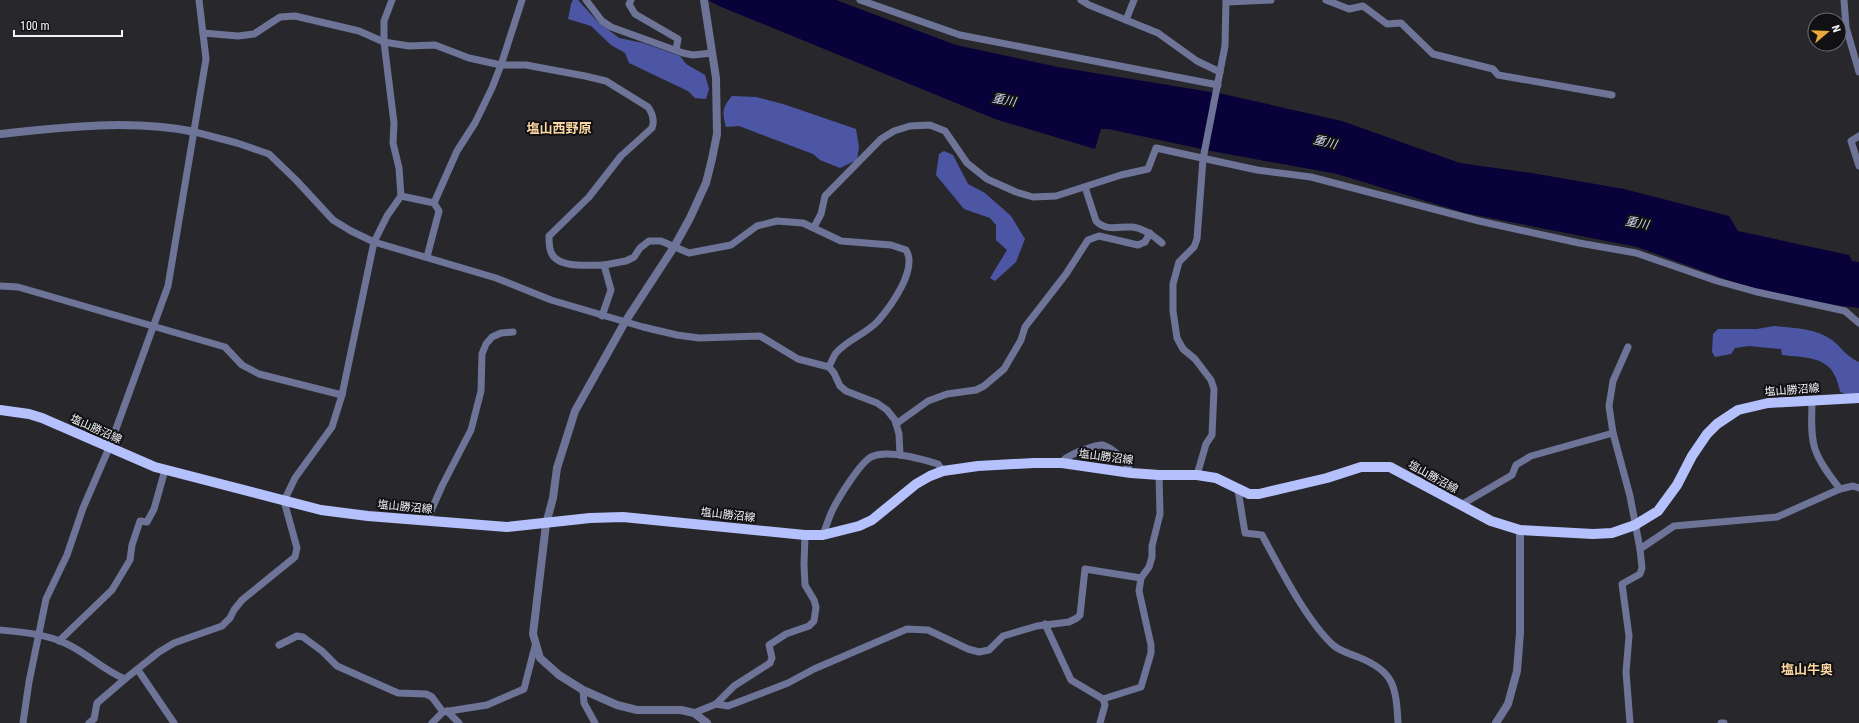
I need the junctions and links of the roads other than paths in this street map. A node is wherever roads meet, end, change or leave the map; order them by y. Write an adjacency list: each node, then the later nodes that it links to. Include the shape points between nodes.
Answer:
1 (199, 0): 15 (street)
2 (392, 0): 16 (street, via 384,21)
3 (522, 0): 19 (street)
4 (586, 0): 17 (street, via 602,21 611,27)
5 (631, 0): 17 (street, via 629,4 635,14 678,39)
6 (860, 0): 22 (street, via 960,35)
7 (1081, 0): 14 (street)
8 (1134, 0): 14 (street)
9 (1271, 0): 12 (street)
10 (1326, 0): 23 (street, via 1349,9 1363,6 1387,24 1400,23 1433,54 1493,69 1498,75)
11 (1844, 0): 21 (street, via 1846,27)
12 (1227, 1): 20 (street, via 1225,46)
13 (705, 4): 18 (street)
14 (1126, 20): 20 (street, via 1158,33 1197,61)
15 (204, 34): 16 (street, via 254,34 280,17 295,16 359,31); 24 (street, via 206,59)
16 (384, 42): 19 (street, via 409,46 435,45 469,58); 30 (street, via 394,123 393,144 399,168)
17 (676, 50): 18 (street, via 693,55)
18 (712, 53): 36 (street, via 716,78 717,134 706,183)
19 (501, 65): 31 (street, via 475,123 457,151); 38 (street, via 526,65 606,81 648,107 652,113 654,122 648,132 621,156 589,197 549,236 551,253 557,261 574,266)
20 (1220, 72): 22 (street)
21 (1859, 72)
22 (1218, 85): 27 (street)
23 (1612, 95)
24 (195, 132): 25 (street, via 142,124); 34 (street, via 269,154 333,220); 43 (street, via 168,286)
25 (0, 134)
26 (1859, 136): 28 (street, via 1851,141)
27 (1203, 159): 29 (street, via 1156,148 1148,168); 42 (street, via 1311,177 1479,221 1636,253 1716,281 1846,311); 60 (street, via 1197,239 1194,247 1180,262 1173,284 1177,338 1211,380 1214,389 1212,435 1206,444)
28 (1859, 166)
29 (1085, 187): 32 (street, via 1056,196 1033,197 1016,192 987,179 967,163 945,131 930,125 910,126 881,139 825,196 822,214); 33 (street, via 1096,222 1100,226 1133,227)
30 (401, 196): 31 (street); 34 (street)
31 (434, 203): 37 (street, via 440,211)
32 (814, 227): 36 (street, via 803,223 777,221 757,226 731,245 689,253); 46 (street, via 842,241 901,247 909,255 910,263 899,292 877,322 836,354)
33 (1150, 233): 35 (street); 51 (street, via 1145,242 1138,245 1099,236 1088,240 1066,274 1025,327 1021,340 1004,369 984,386 928,401)
34 (374, 242): 37 (street); 47 (street)
35 (1162, 243)
36 (674, 247): 38 (street, via 661,241 650,241 640,248 634,257); 41 (street)
37 (427, 257): 40 (street, via 496,278)
38 (604, 265): 40 (street, via 611,290)
39 (0, 286): 43 (street, via 18,287)
40 (602, 316): 41 (street)
41 (625, 322): 46 (street, via 691,337 760,336 798,359); 67 (street, via 575,411 557,468)
42 (1859, 322)
43 (154, 325): 47 (street, via 225,347 242,365 258,374); 53 (street)
44 (513, 332): 66 (street, via 501,333 492,337 486,344 482,354 481,391 471,430)
45 (1628, 347): 52 (street, via 1613,381 1609,406)
46 (829, 367): 51 (street, via 840,386 846,391 877,403 887,410)
47 (342, 396): 64 (street, via 332,427 295,478)
48 (1859, 398): 49 (main road, 塩山勝沼線)
49 (1812, 400): 62 (street, via 1815,449); 68 (main road, 塩山勝沼線, via 1756,405 1738,410 1722,420 1700,444 1665,502 1648,518)
50 (0, 410): 53 (main road, 塩山勝沼線, via 42,418)
51 (896, 424): 54 (street)
52 (1613, 434): 65 (street, via 1531,456 1516,465 1512,475); 68 (street)
53 (109, 448): 56 (main road, 塩山勝沼線); 76 (street, via 83,508 67,555 46,599)
54 (900, 455): 57 (street, via 938,464); 71 (street, via 872,457 862,464 833,509)
55 (1062, 464): 57 (main road, 塩山勝沼線, via 978,466); 58 (main road, 塩山勝沼線); 58 (street, via 1067,457 1102,445 1128,464)
56 (165, 470): 64 (main road, 塩山勝沼線); 77 (street, via 154,509 147,522 140,521 130,560 112,590)
57 (943, 471): 71 (main road, 塩山勝沼線, via 916,484 872,520)
58 (1131, 473): 59 (main road, 塩山勝沼線)
59 (1159, 475): 60 (main road, 塩山勝沼線); 73 (street, via 1160,514 1149,568)
60 (1197, 475): 63 (main road, 塩山勝沼線, via 1216,478)
61 (1859, 488): 62 (street, via 1853,486)
62 (1840, 489): 72 (street, via 1777,517 1674,526)
63 (1238, 490): 65 (main road, 塩山勝沼線, via 1259,494 1361,467 1390,467); 95 (street, via 1245,532 1262,535 1278,566 1317,626 1339,649 1372,662 1388,676 1394,692)
64 (284, 501): 66 (main road, 塩山勝沼線, via 321,510); 80 (street, via 297,548 295,557 242,600 222,626 174,644 159,652)
65 (1461, 505): 69 (main road, 塩山勝沼線, via 1491,522)
66 (427, 520): 67 (main road, 塩山勝沼線, via 507,527)
67 (546, 524): 70 (main road, 塩山勝沼線, via 623,517); 79 (street, via 534,621)
68 (1635, 525): 69 (main road, 塩山勝沼線, via 1612,533 1594,534); 72 (street)
69 (1520, 530): 96 (street, via 1520,633 1517,671 1508,704)
70 (806, 535): 71 (main road, 塩山勝沼線); 84 (street, via 805,585 816,607 814,621 809,626 786,634 769,645 772,658 770,663 734,686)
71 (823, 536)
72 (1640, 549): 97 (street, via 1640,574 1622,584 1629,636 1626,672)
73 (1141, 578): 74 (street, via 1085,569 1080,615 1069,622); 83 (street, via 1139,591 1151,645 1142,684 1141,687)
74 (1045, 624): 83 (street, via 1071,680); 84 (street, via 1003,636 989,650 979,652 928,630 907,629 814,669 788,684 728,706)
75 (0, 630): 76 (street)
76 (39, 635): 77 (street); 87 (street)
77 (59, 641): 81 (street)
78 (279, 645): 85 (street, via 296,636 303,637 337,666 398,693 426,694)
79 (535, 646): 82 (street, via 540,658 548,667); 85 (street, via 524,689 487,705)
80 (138, 670): 81 (street); 89 (street)
81 (125, 679): 88 (street, via 97,704 94,719)
82 (583, 690): 86 (street, via 637,710 681,710); 92 (street, via 584,703)
83 (1104, 699): 94 (street)
84 (716, 704): 86 (street)
85 (445, 712): 90 (street); 91 (street)
86 (694, 713): 93 (street)
87 (24, 723)
88 (89, 723)
89 (174, 723)
90 (432, 723)
91 (459, 723)
92 (595, 723)
93 (707, 723)
94 (1100, 723)
95 (1398, 723)
96 (1496, 723)
97 (1630, 723)
98 (1721, 723): 99 (street)
99 (1724, 723)

